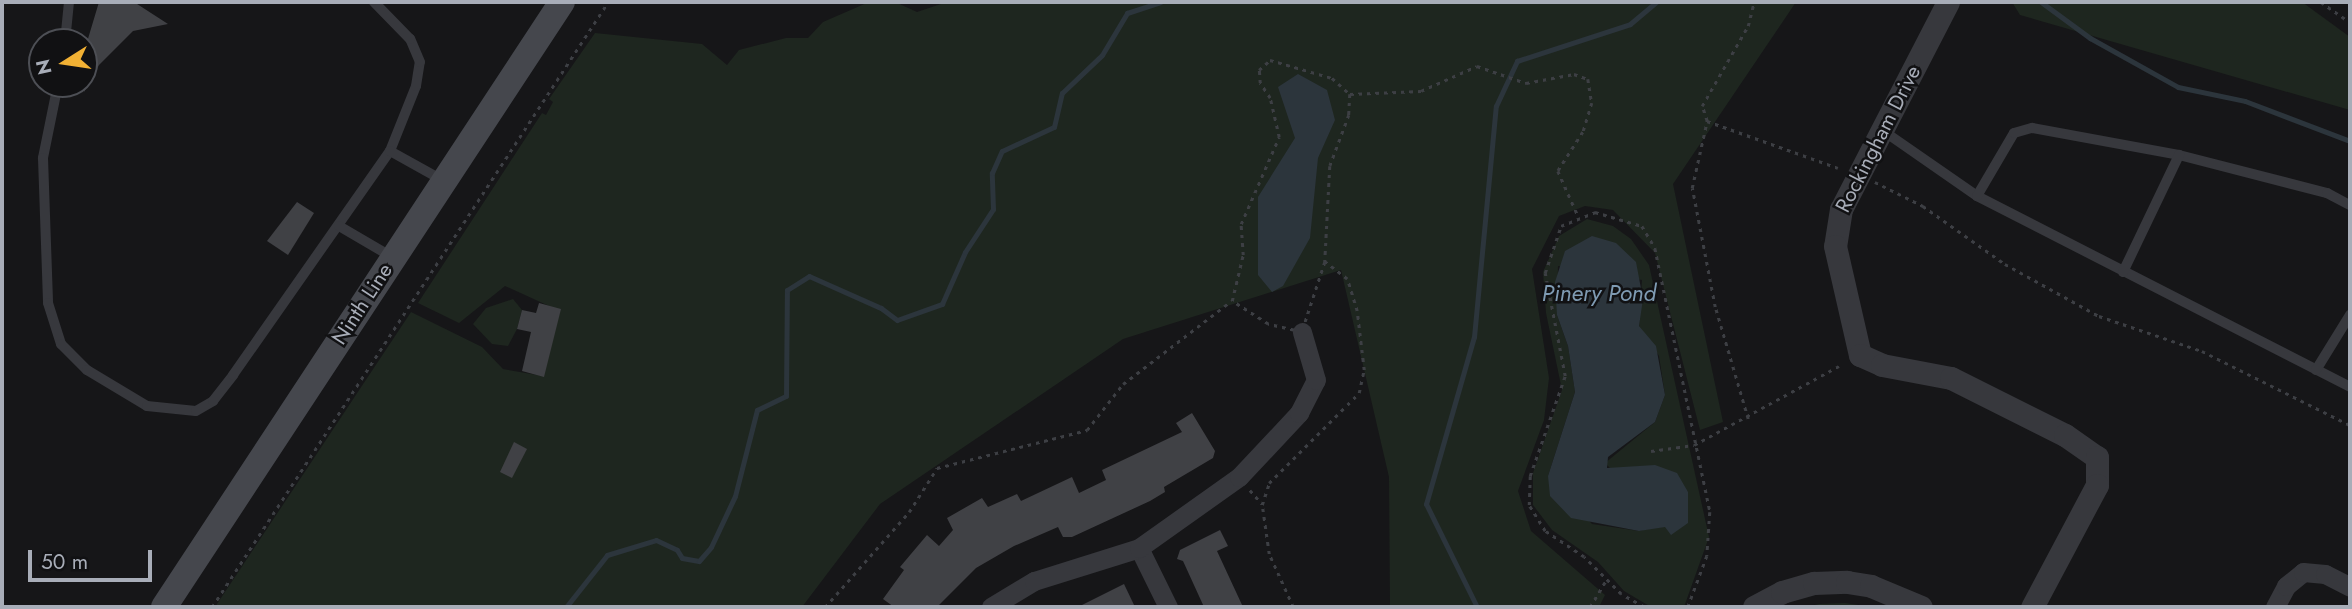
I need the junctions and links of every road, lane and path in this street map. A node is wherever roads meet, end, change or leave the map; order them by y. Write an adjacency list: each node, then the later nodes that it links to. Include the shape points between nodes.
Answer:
1 (69, 2): 9 (lane)
2 (373, 2): 14 (lane, via 410,38 420,62 416,86)
3 (562, 2): 17 (main road, Ninth Line)
4 (608, 2): 42 (path)
5 (1754, 2): 12 (path, via 1748,26 1708,90 1702,106)
6 (1948, 2): 13 (street, Rockingham Drive)
7 (2321, 2): 8 (path)
8 (2350, 22)
9 (66, 28)
10 (1350, 94): 21 (path, via 1421,91 1477,66 1526,83 1574,74 1588,79 1592,103 1583,132 1558,171); 24 (path, via 1349,115 1330,166); 26 (path, via 1332,78 1270,60 1259,69 1279,137 1241,224 1243,255)
11 (55, 98): 22 (lane, via 43,158 48,303 61,344 87,370 147,406 196,411 213,401)
12 (1707, 121): 16 (path); 32 (path, via 1692,188 1715,307)
13 (1882, 130): 19 (lane); 52 (street, Rockingham Drive, via 1841,209 1835,232 1839,271 1860,355 1882,366 1951,378 2082,445 2100,465 2097,485)
14 (390, 151): 17 (lane); 22 (lane)
15 (2179, 155): 19 (lane, via 2019,129); 20 (lane, via 2327,193); 25 (lane)
16 (1838, 169)
17 (444, 181): 23 (main road, Ninth Line)
18 (1875, 182): 33 (path, via 1923,206 2005,264 2099,316 2202,351)
19 (1977, 196): 25 (lane)
20 (2350, 205)
21 (1579, 218): 34 (path, via 1595,212 1642,226 1655,248); 39 (path, via 1561,226 1545,273 1565,376 1530,476 1530,505 1545,531 1584,556)
22 (339, 226): 23 (lane)
23 (392, 257): 41 (main road, Ninth Line)
24 (1325, 262): 28 (path); 37 (path, via 1347,279 1357,311 1364,370 1359,393 1269,483)
25 (2123, 272): 30 (lane)
26 (1232, 301): 28 (path, via 1268,324); 43 (path, via 1123,384 1087,430 937,468 909,512)
27 (2350, 315): 30 (lane)
28 (1303, 332): 38 (street, via 1316,380 1299,413 1239,477)
29 (1839, 366): 32 (path)
30 (2316, 370): 31 (lane)
31 (2350, 387)
32 (1748, 419): 34 (path)
33 (2350, 425)
34 (1693, 445): 35 (path); 49 (path, via 1710,512 1707,556)
35 (1651, 451)
36 (1246, 485): 37 (path)
37 (1262, 505): 46 (path, via 1269,554)
38 (1139, 548): 44 (street, via 1034,580); 45 (street)
39 (1607, 579): 47 (path); 48 (path)
40 (2350, 587): 53 (street, via 2325,574 2303,572 2286,586)
41 (164, 607)
42 (212, 607)
43 (825, 607)
44 (991, 607)
45 (1168, 607)
46 (1293, 607)
47 (1590, 607)
48 (1644, 607)
49 (1688, 607)
50 (1754, 607): 51 (street, via 1782,592 1814,583 1847,582 1871,586)
51 (1921, 607)
52 (2032, 607)
53 (2276, 607)

